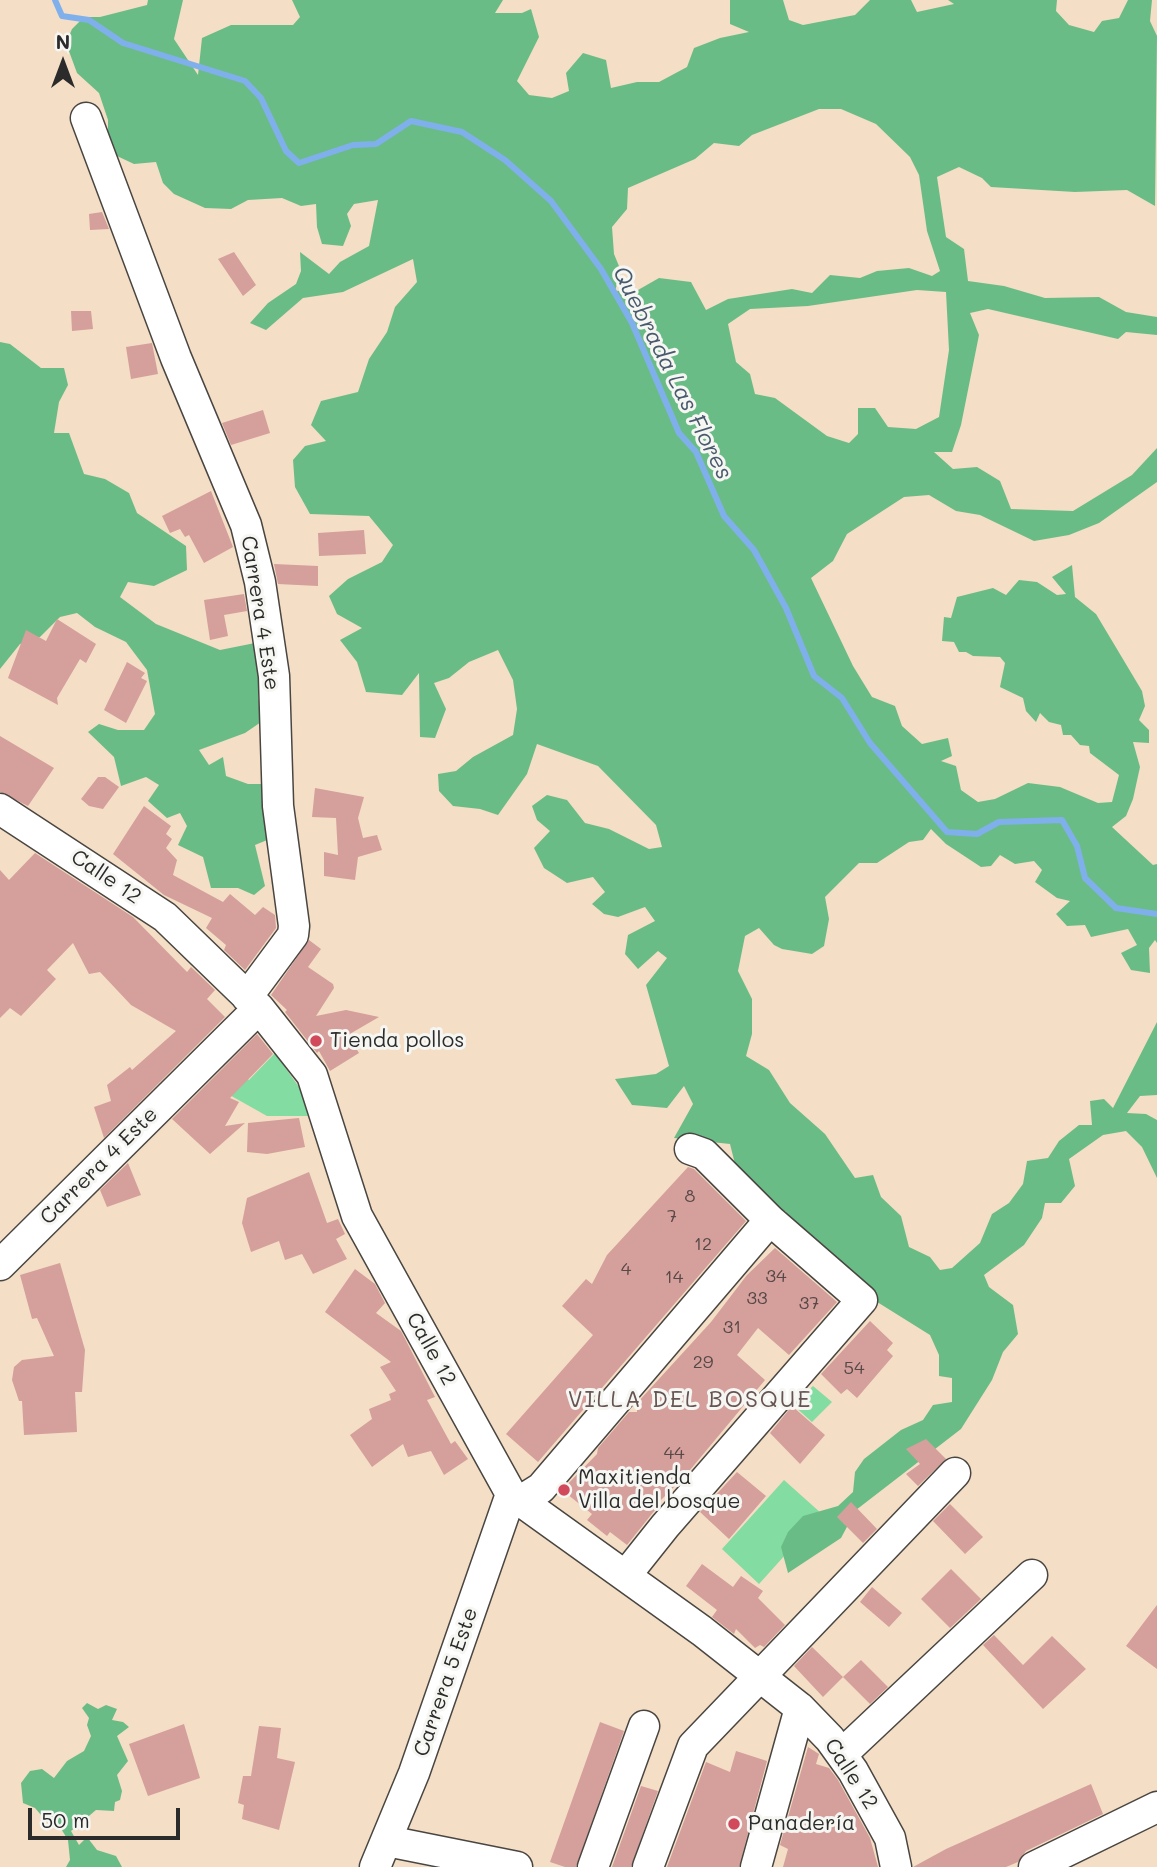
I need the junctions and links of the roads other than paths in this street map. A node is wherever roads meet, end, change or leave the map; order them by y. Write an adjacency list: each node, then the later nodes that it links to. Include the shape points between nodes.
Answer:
1 (86, 118): 3 (street, Carrera 4 Este, via 176,358 246,525 260,582 274,676 278,806 294,926)
2 (3, 818): 3 (street, Calle 12, via 165,917)
3 (253, 1003): 6 (street, Carrera 4 Este); 8 (street, Calle 12, via 312,1075 357,1216)
4 (690, 1149): 5 (street, via 704,1154)
5 (770, 1220): 8 (street, via 541,1488); 9 (street, via 862,1300)
6 (0, 1265)
7 (955, 1473): 11 (street)
8 (517, 1497): 9 (street, Calle 12); 16 (street, Carrera 5 Este)
9 (626, 1575): 11 (street, Calle 12)
10 (1032, 1575): 14 (street)
11 (762, 1678): 12 (street, Calle 12); 19 (street, via 693,1746)
12 (800, 1708): 14 (street, Calle 12); 20 (street)
13 (644, 1726): 18 (street)
14 (842, 1754): 21 (street, Calle 12, via 890,1838)
15 (1157, 1807): 22 (street)
16 (381, 1854): 17 (street)
17 (517, 1867)
18 (593, 1867)
19 (648, 1867)
20 (756, 1867)
21 (896, 1867)
22 (1034, 1867)

